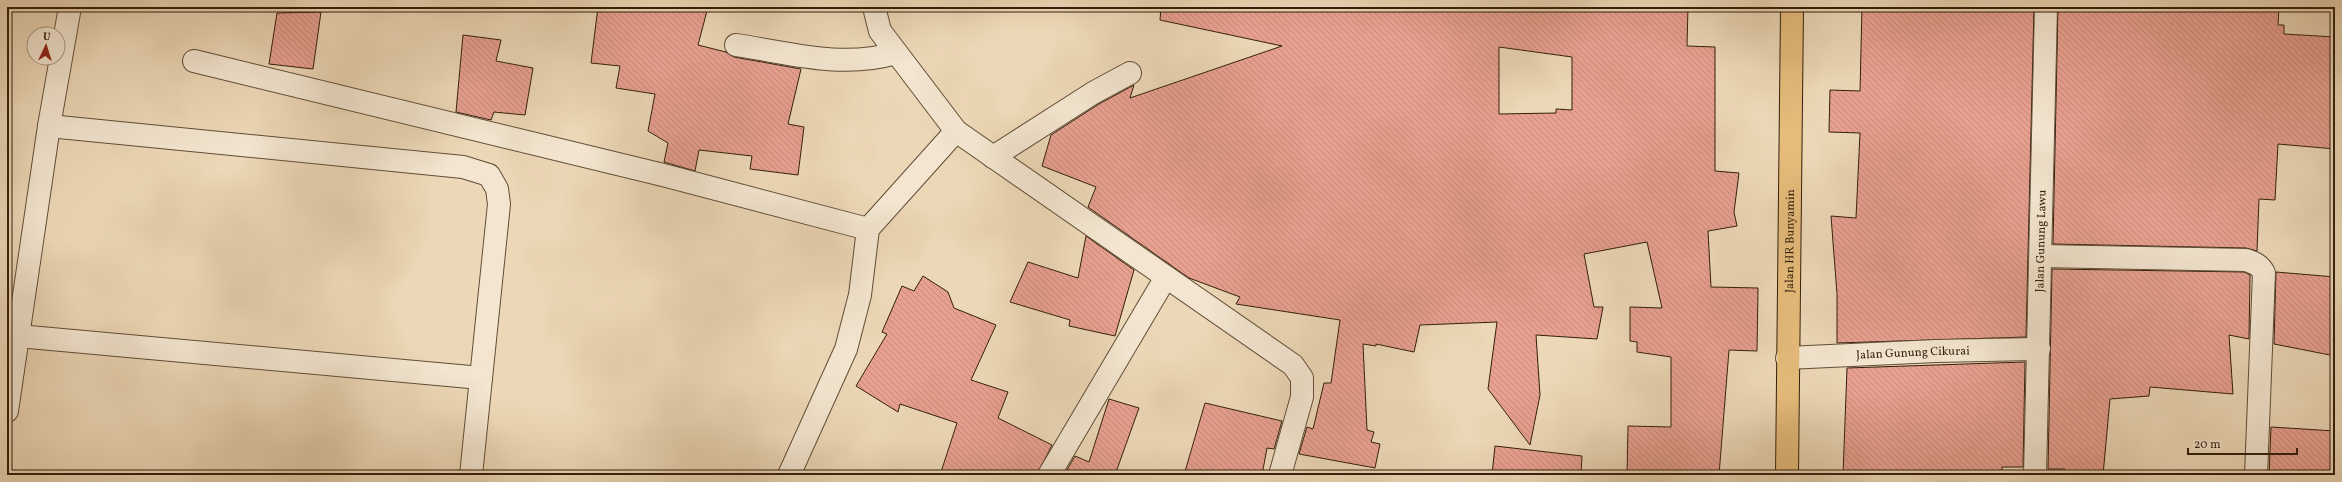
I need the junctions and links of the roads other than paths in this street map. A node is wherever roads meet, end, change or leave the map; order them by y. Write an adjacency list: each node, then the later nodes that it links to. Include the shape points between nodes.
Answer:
1 (70, 7): 9 (street)
2 (874, 7): 6 (street, via 880,31)
3 (1792, 7): 17 (main road, Jalan HR Bunyamin)
4 (2046, 7): 13 (street, Jalan Gunung Lawu)
5 (736, 45): 6 (street, via 819,60 877,58)
6 (896, 52): 10 (street)
7 (194, 61): 12 (street, via 663,175)
8 (1130, 73): 11 (street, via 1093,93)
9 (49, 126): 15 (street); 18 (street, via 462,167 488,174 497,189 499,204)
10 (956, 131): 11 (street); 12 (street)
11 (993, 157): 14 (street)
12 (868, 229): 21 (street, via 860,295 846,349)
13 (2042, 256): 16 (street, Jalan Gunung Lawu); 26 (street, via 2246,260 2262,268 2264,273)
14 (1166, 278): 22 (street); 23 (street, via 1292,365 1302,378 1302,397)
15 (18, 336): 18 (street); 19 (street)
16 (2039, 349): 17 (street, Jalan Gunung Cikurai); 25 (street, Jalan Gunung Lawu)
17 (1787, 358): 24 (main road, Jalan HR Bunyamin)
18 (481, 378): 20 (street)
19 (7, 411)
20 (471, 475)
21 (789, 475)
22 (1048, 475)
23 (1280, 475)
24 (1787, 475)
25 (2035, 475)
26 (2256, 475)

